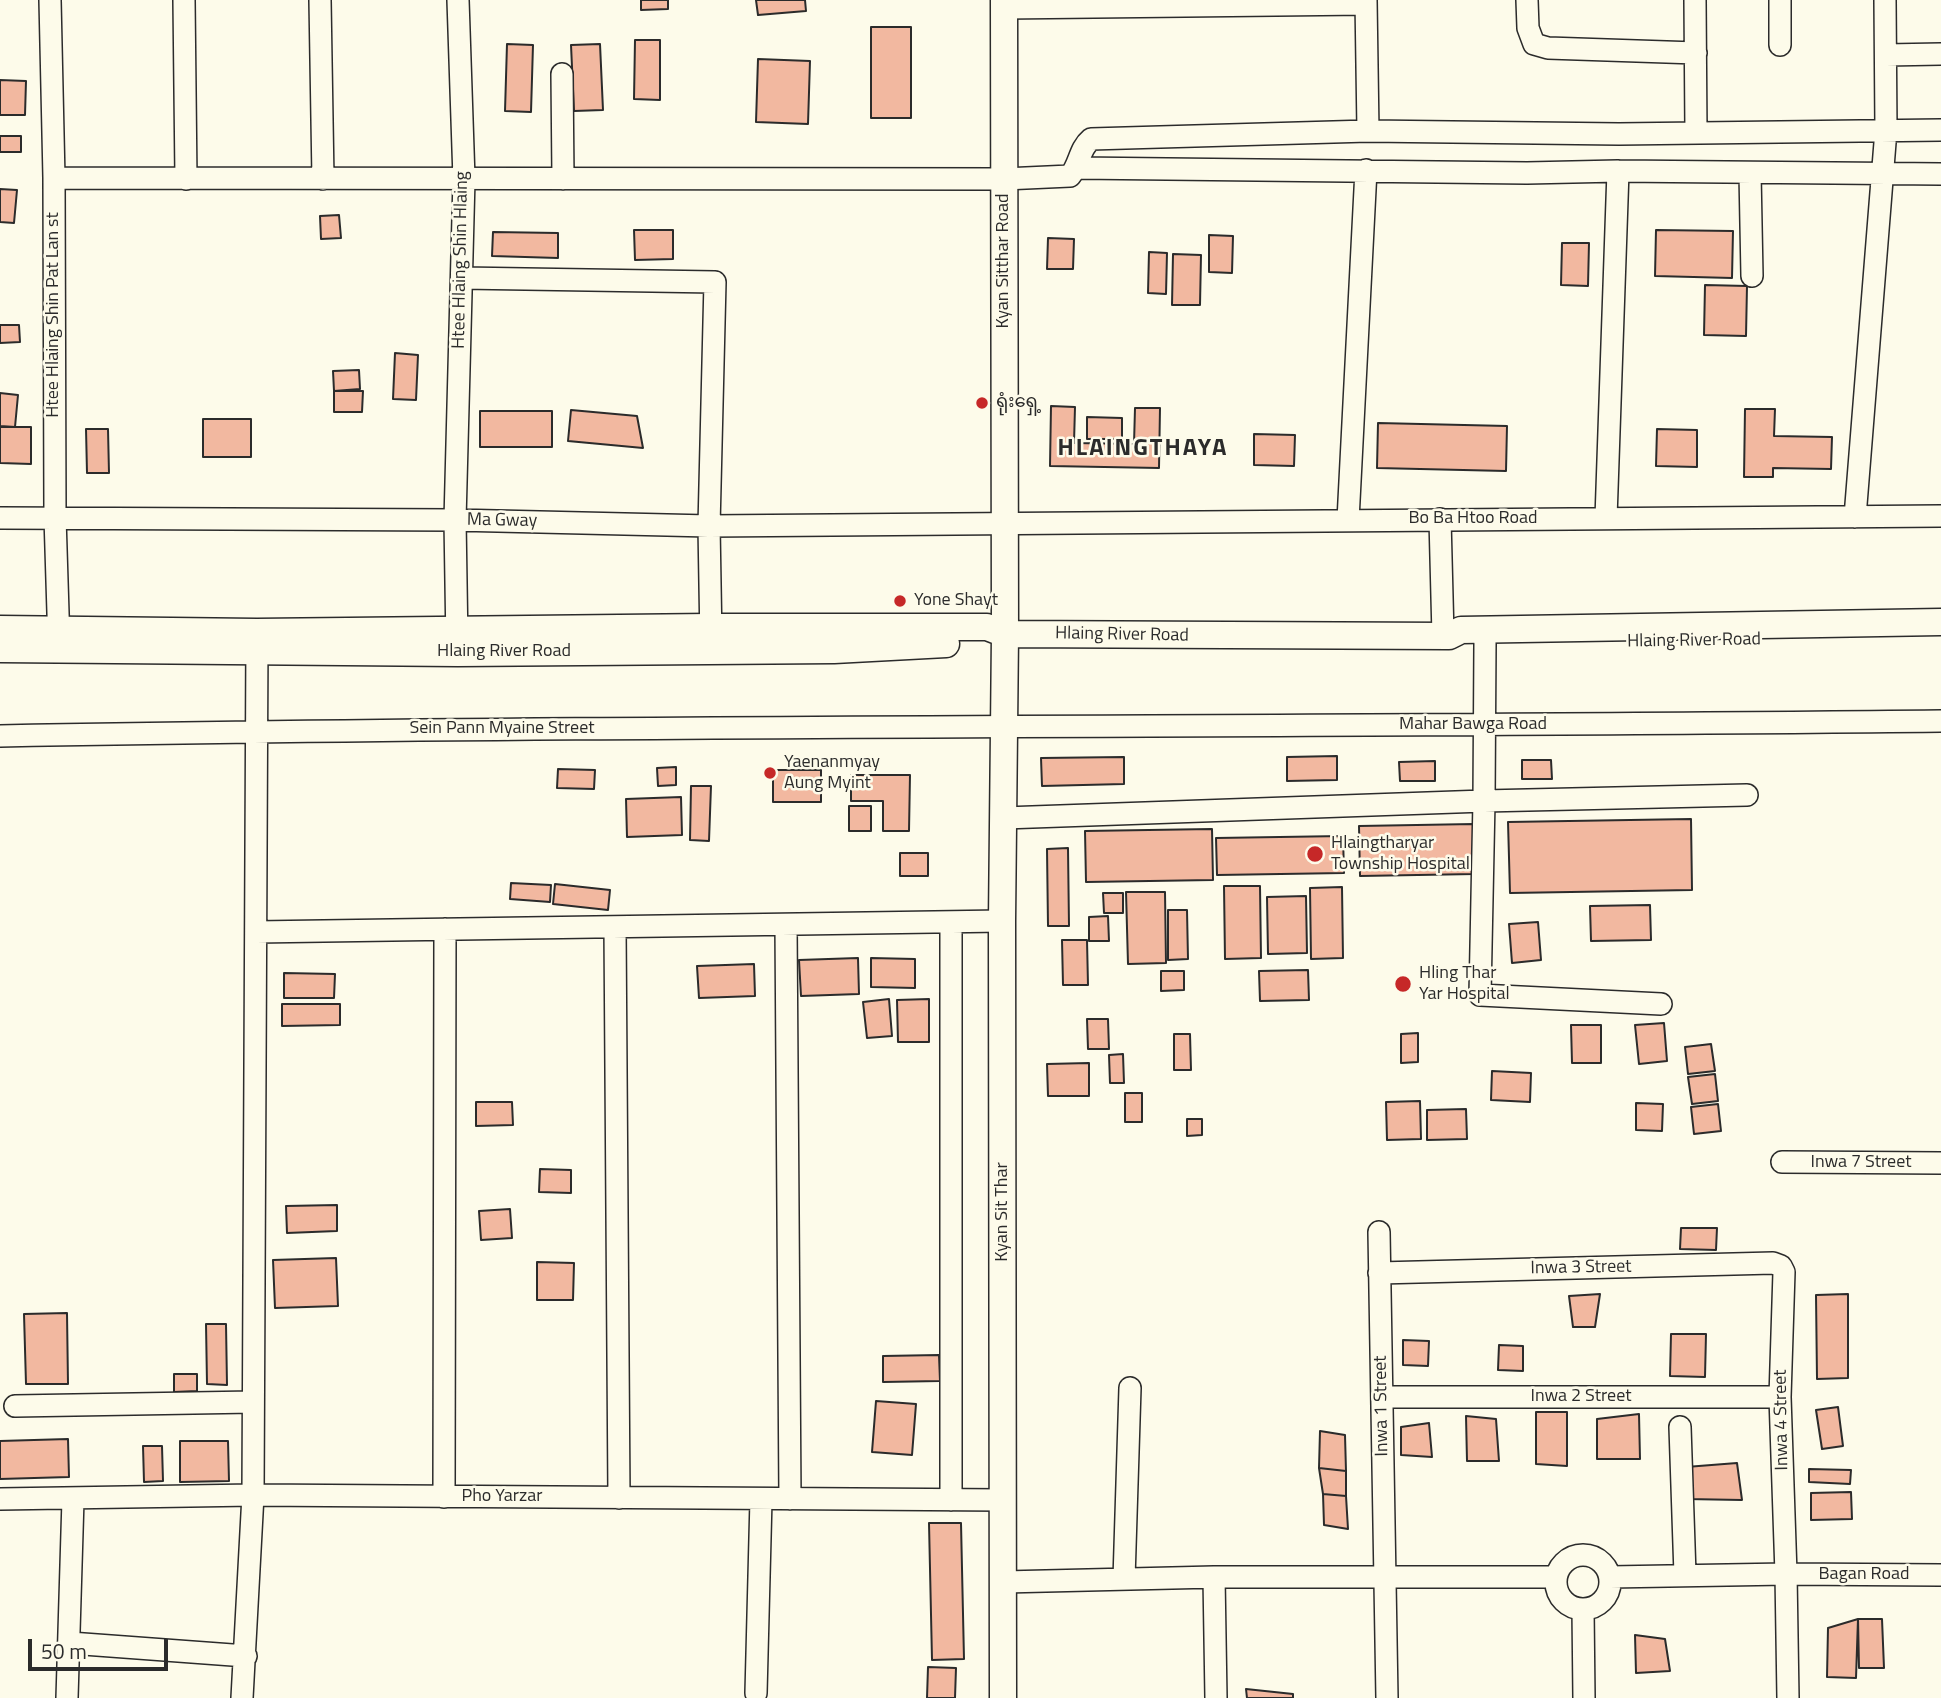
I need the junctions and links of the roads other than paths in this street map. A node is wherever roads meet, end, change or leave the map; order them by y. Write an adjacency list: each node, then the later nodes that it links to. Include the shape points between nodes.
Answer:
1 (50, 0): 26 (street, Htee Hlaing Shin Pat Lan st)
2 (184, 0): 27 (street)
3 (320, 0): 28 (street)
4 (458, 0): 29 (street, Htee Hlaing Shin Hlaing)
5 (1527, 0): 12 (street, via 1534,44)
6 (1695, 0): 12 (street)
7 (1780, 0): 11 (street)
8 (1885, 0): 14 (street)
9 (1366, 2): 10 (street); 18 (street)
10 (1004, 4): 31 (main road, Kyan Sitthar Road)
11 (1780, 45)
12 (1696, 53): 19 (street)
13 (1941, 54): 14 (street)
14 (1886, 55): 16 (street)
15 (562, 74): 30 (street)
16 (1886, 130): 17 (street); 19 (street); 25 (street)
17 (1941, 130)
18 (1368, 131): 19 (street); 20 (street, via 1091,139 1081,151)
19 (1696, 133)
20 (1077, 168): 21 (street); 31 (street, via 1070,176)
21 (1366, 170): 22 (street); 41 (street)
22 (1618, 171): 23 (street); 38 (street)
23 (1750, 173): 25 (street); 32 (street)
24 (1941, 174): 25 (street)
25 (1882, 175): 36 (street)
26 (54, 178): 27 (street); 35 (street, Htee Hlaing Shin Pat Lan st)
27 (186, 179): 28 (street)
28 (323, 179): 29 (street)
29 (464, 179): 30 (street); 33 (street, Htee Hlaing Shin Hlaing)
30 (563, 179): 31 (street)
31 (1004, 179): 42 (main road, Kyan Sitthar Road)
32 (1752, 276)
33 (462, 278): 40 (street, Htee Hlaing Shin Hlaing); 43 (street, via 715,282)
34 (1941, 516): 36 (street, Bo Ba Htoo Road)
35 (55, 517): 37 (street, Ma Gway); 40 (street, Ma Gway); 50 (street, Htee Hlaing Shin Pat Lan st)
36 (1855, 517): 38 (street, Bo Ba Htoo Road)
37 (0, 518)
38 (1606, 518): 39 (street, Bo Ba Htoo Road)
39 (1440, 519): 41 (street, Bo Ba Htoo Road); 47 (street)
40 (456, 520): 43 (street, Ma Gway); 53 (street, Htee Hlaing Shin Hlaing)
41 (1348, 520): 42 (street, Bo Ba Htoo Road)
42 (1004, 523): 43 (street, Ma Gway); 46 (main road, Kyan Sitthar Road)
43 (709, 526): 51 (street)
44 (1941, 622): 48 (main road, Hlaing River Road)
45 (0, 629): 50 (main road, Hlaing River Road)
46 (1005, 634): 47 (main road, Hlaing River Road); 51 (main road, Hlaing River Road, via 987,627); 56 (main road, Kyan Sit Thar)
47 (1446, 636): 48 (main road, Hlaing River Road, via 1460,644)
48 (1484, 636): 49 (main road, Hlaing River Road); 57 (street)
49 (1941, 638)
50 (58, 639): 52 (main road, Hlaing River Road); 54 (main road, Hlaing River Road)
51 (710, 639): 53 (main road, Hlaing River Road)
52 (257, 641): 53 (main road, Hlaing River Road); 58 (street)
53 (457, 642)
54 (0, 649)
55 (1941, 721): 57 (street, Mahar Bawga Road)
56 (1004, 725): 57 (street, Mahar Bawga Road); 58 (street, Sein Pann Myaine Street); 62 (main road, Kyan Sit Thar)
57 (1484, 726): 61 (street)
58 (257, 731): 59 (street, Sein Pann Myaine Street); 68 (street)
59 (0, 736)
60 (1747, 795): 61 (street)
61 (1484, 801): 62 (street); 69 (street, via 1480,995)
62 (1004, 818): 63 (main road, Kyan Sit Thar)
63 (1002, 922): 64 (street); 89 (main road, Kyan Sit Thar)
64 (951, 923): 65 (street); 88 (street)
65 (786, 925): 66 (street); 87 (street)
66 (615, 928): 67 (street); 83 (street)
67 (445, 929): 68 (street); 82 (street)
68 (256, 932): 78 (street)
69 (1661, 1004)
70 (1782, 1162): 71 (street, Inwa 7 Street)
71 (1941, 1163)
72 (1379, 1232): 74 (street, Inwa 1 Street)
73 (1781, 1266): 74 (street, Inwa 3 Street); 77 (street, Inwa 4 Street)
74 (1379, 1273): 76 (street, Inwa 1 Street)
75 (1130, 1388): 96 (street)
76 (1382, 1397): 77 (street, Inwa 2 Street); 97 (street, Inwa 1 Street)
77 (1780, 1397): 91 (street, Inwa 4 Street)
78 (253, 1402): 79 (street); 81 (street)
79 (15, 1406)
80 (1680, 1427): 90 (street)
81 (253, 1496): 82 (street, Pho Yarzar); 85 (street, Pho Yarzar); 101 (street)
82 (444, 1497): 83 (street, Pho Yarzar)
83 (619, 1498): 86 (street, Pho Yarzar)
84 (0, 1499): 85 (street, Pho Yarzar)
85 (73, 1499): 100 (street)
86 (761, 1499): 87 (street, Pho Yarzar); 102 (street)
87 (790, 1499): 88 (street, Pho Yarzar)
88 (951, 1500): 89 (street, Pho Yarzar)
89 (1003, 1500): 98 (main road, Kyan Sit Thar)
90 (1685, 1574): 91 (street, Bagan Road); 95 (street, Bagan Road)
91 (1786, 1574): 92 (street, Bagan Road); 109 (street, Inwa 4 Street)
92 (1941, 1575)
93 (1214, 1577): 96 (street); 97 (street); 106 (street)
94 (1556, 1577): 95 (street, via 1566,1561 1583,1555 1600,1561); 97 (street); 99 (street, via 1559,1596)
95 (1610, 1577): 99 (street, via 1607,1596)
96 (1124, 1579): 98 (street)
97 (1386, 1579): 107 (street, Inwa 1 Street)
98 (1003, 1582): 105 (main road, Kyan Sit Thar)
99 (1583, 1609): 108 (street)
100 (70, 1643): 101 (street); 103 (street)
101 (246, 1656): 104 (street)
102 (756, 1693)
103 (67, 1698)
104 (242, 1698)
105 (1003, 1698)
106 (1216, 1698)
107 (1387, 1698)
108 (1584, 1698)
109 (1787, 1698)

